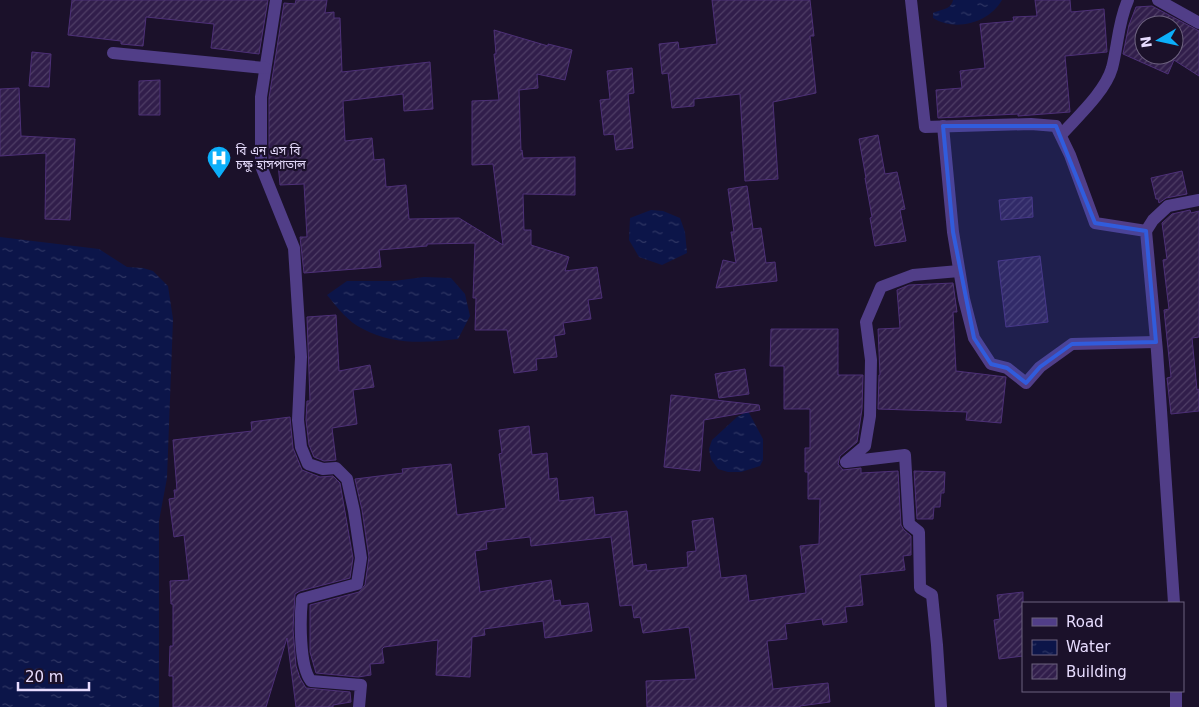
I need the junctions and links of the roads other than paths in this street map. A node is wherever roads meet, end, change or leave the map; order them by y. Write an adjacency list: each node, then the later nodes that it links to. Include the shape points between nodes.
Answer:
1 (276, 0): 7 (street)
2 (911, 0): 8 (street, via 925,127)
3 (1128, 0): 9 (street, via 1121,15 1111,69 1098,94)
4 (1158, 0): 5 (street)
5 (1199, 24)
6 (113, 53): 7 (street)
7 (266, 68): 16 (street, via 261,97 261,166 294,248 301,356 298,420 301,447 308,464 336,468 346,479 361,558 357,584 302,599 303,654 311,681 361,685)
8 (943, 126): 9 (street, via 1048,125 1056,126); 12 (street)
9 (1061, 135): 11 (street, via 1096,223)
10 (1199, 200): 11 (street, via 1168,206)
11 (1146, 232): 13 (street)
12 (959, 271): 13 (street, via 974,338 991,364 1007,368 1026,383 1040,367 1072,344); 17 (street, via 913,275 881,287 866,322 871,360 865,446 846,462 906,455 909,524 919,532 920,588 932,595)
13 (1156, 342): 14 (street)
14 (1174, 602)
15 (1176, 692): 18 (street)
16 (360, 707)
17 (941, 707)
18 (1176, 707)

